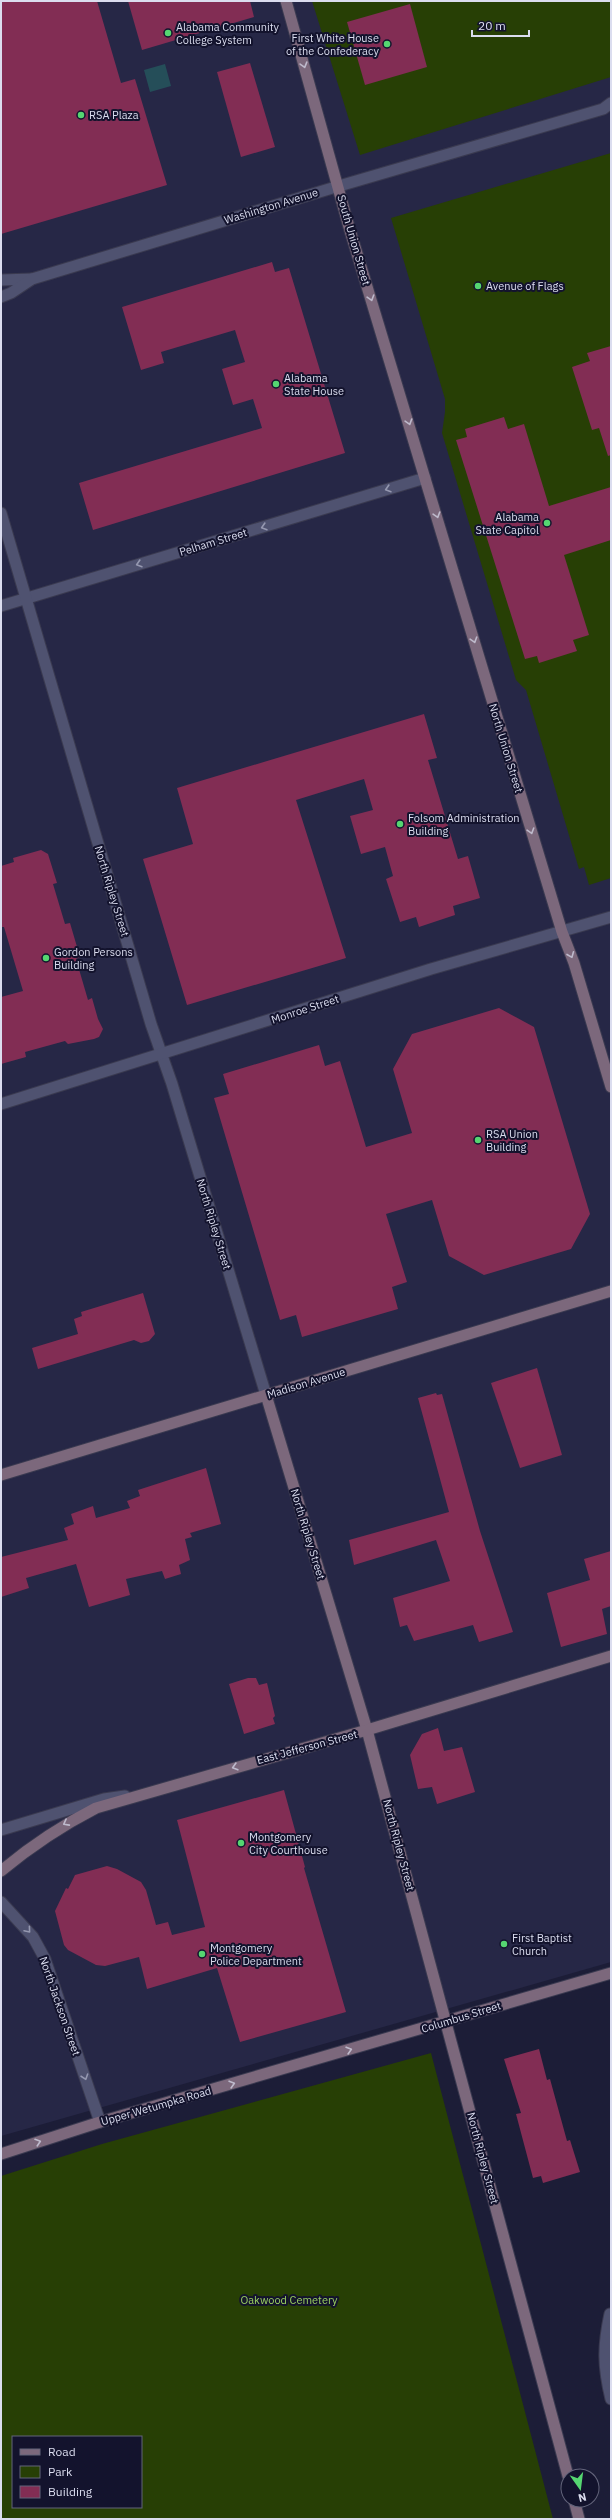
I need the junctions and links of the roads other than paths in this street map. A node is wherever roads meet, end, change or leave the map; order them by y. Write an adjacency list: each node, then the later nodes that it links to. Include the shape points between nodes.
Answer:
1 (286, 1): 3 (main road, South Union Street, one-way to 3)
2 (608, 107): 3 (street, Washington Avenue)
3 (339, 186): 4 (street, Washington Avenue); 7 (main road, South Union Street, one-way to 7)
4 (32, 279): 5 (street, Washington Avenue); 6 (street, Washington Avenue)
5 (1, 280)
6 (1, 297)
7 (425, 478): 9 (street, Pelham Street, one-way to 9); 12 (main road, North Union Street, one-way to 12)
8 (1, 513): 9 (street, North Ripley Street)
9 (25, 599): 10 (street, Pelham Street); 13 (street, North Ripley Street)
10 (1, 606)
11 (611, 917): 12 (street, Monroe Street)
12 (562, 932): 13 (street, Monroe Street, via 431,969); 14 (main road, North Union Street, one-way to 14, via 574,963)
13 (162, 1053): 15 (street, Monroe Street); 17 (street, North Ripley Street)
14 (611, 1087)
15 (1, 1104)
16 (611, 1291): 17 (main road, Madison Avenue)
17 (266, 1396): 18 (main road, Madison Avenue); 20 (main road, North Ripley Street)
18 (1, 1475)
19 (611, 1656): 20 (main road, East Jefferson Street)
20 (367, 1730): 21 (main road, East Jefferson Street, one-way to 21); 26 (main road, North Ripley Street)
21 (155, 1790): 22 (street, East Jefferson Street, via 104,1799); 23 (main road, one-way to 23, via 96,1808 63,1825)
22 (1, 1830)
23 (1, 1871)
24 (1, 1902): 28 (street, North Jackson Street, one-way to 28, via 33,1937 45,1959)
25 (611, 1973): 26 (main road, Columbus Street)
26 (447, 2020): 27 (main road, Columbus Street, one-way to 26); 32 (main road, North Ripley Street)
27 (311, 2061): 28 (main road, Upper Wetumpka Road, one-way to 27)
28 (100, 2122): 29 (main road, Upper Wetumpka Road, one-way to 28)
29 (1, 2154)
30 (610, 2314): 31 (street, via 603,2344 604,2371)
31 (611, 2399)
32 (566, 2468)
33 (576, 2508): 34 (main road)
34 (579, 2519)

